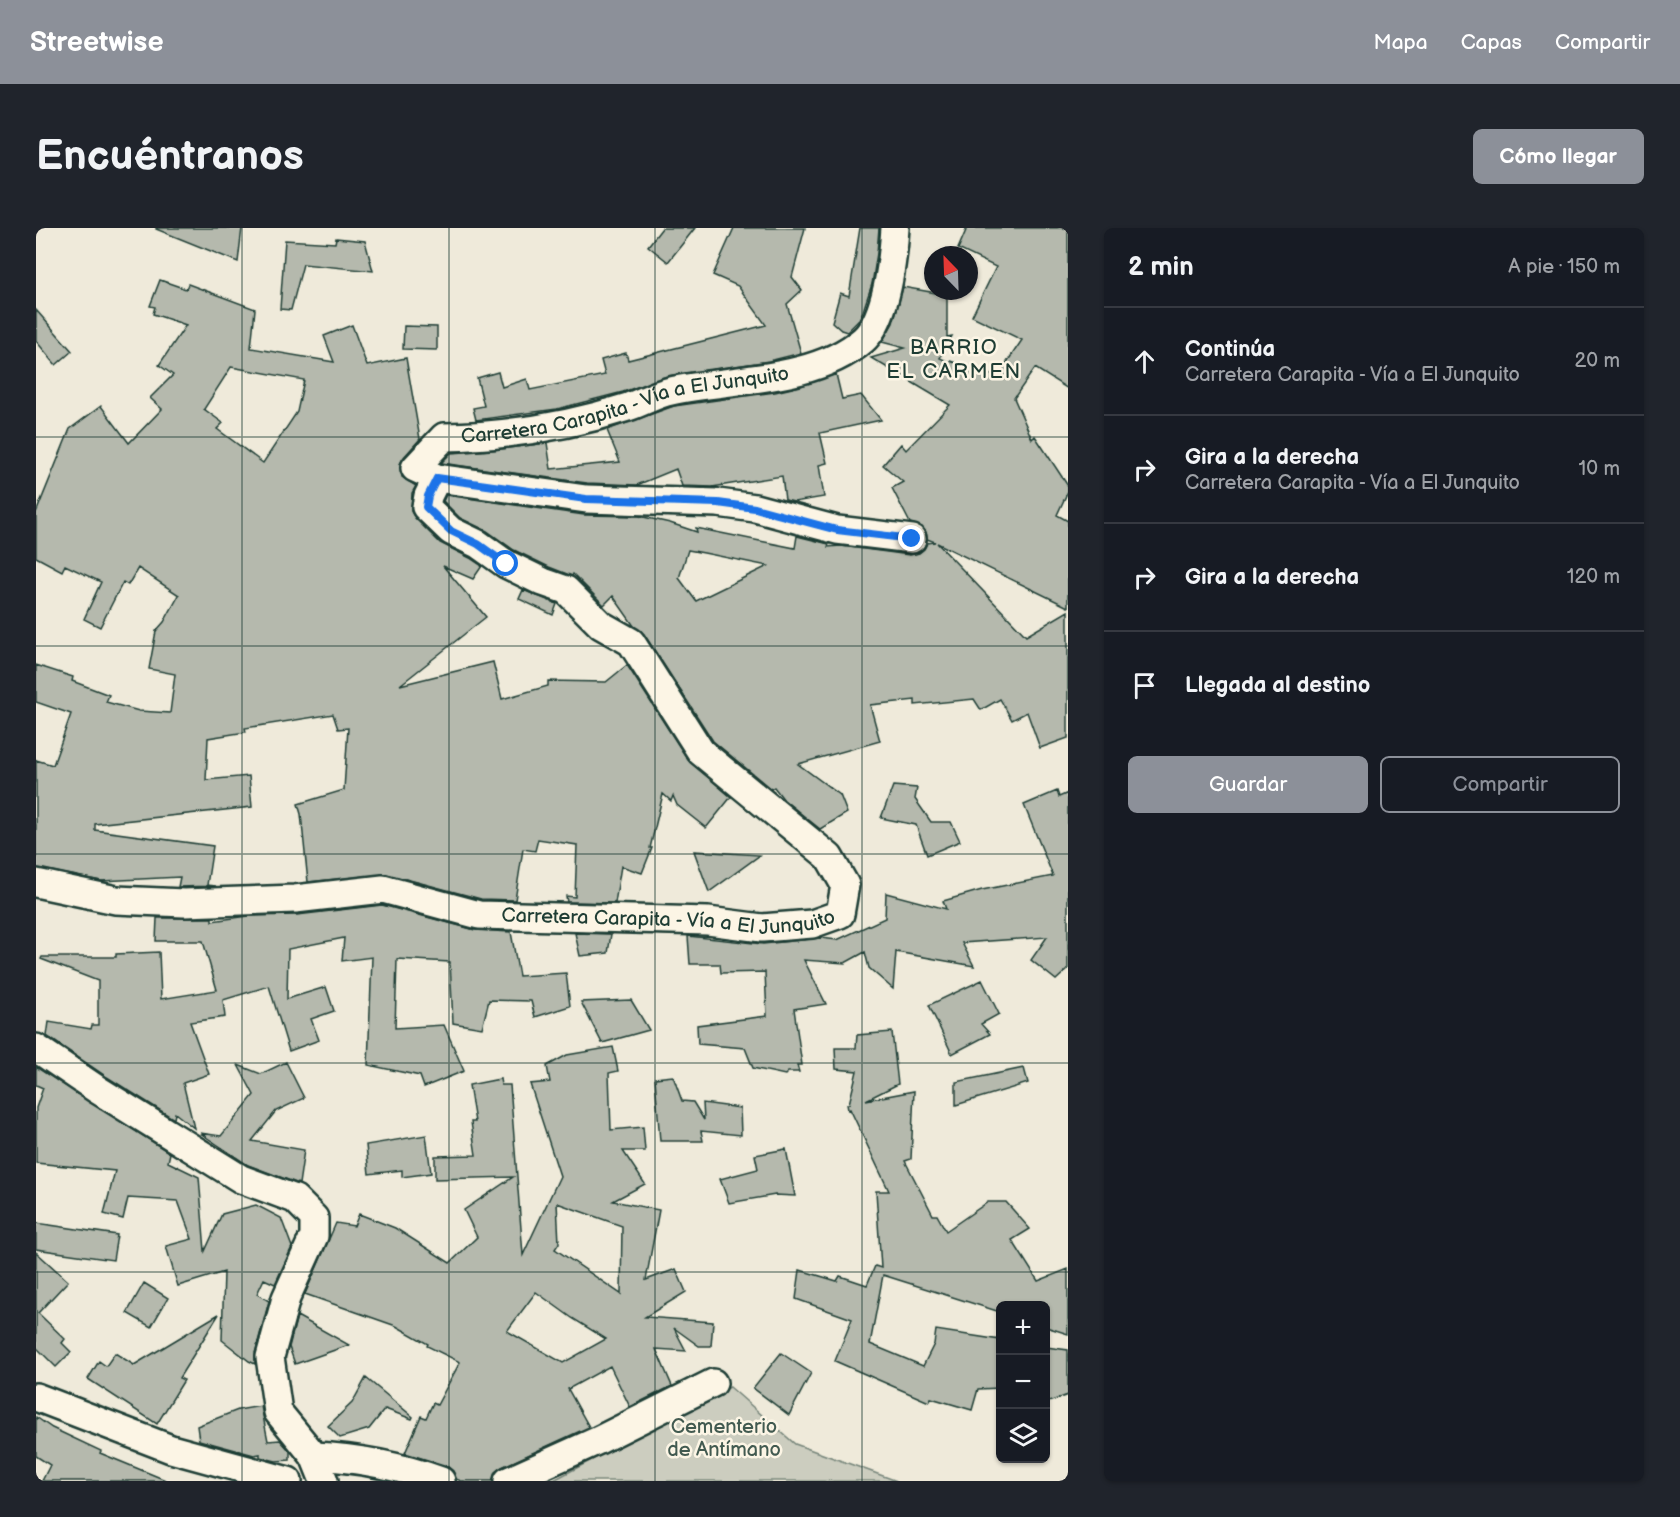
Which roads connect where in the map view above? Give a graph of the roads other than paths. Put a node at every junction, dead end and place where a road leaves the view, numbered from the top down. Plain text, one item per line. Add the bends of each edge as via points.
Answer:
1 (896, 228) edge
2 (437, 478) junction
3 (912, 539) dead end
4 (36, 884) edge
5 (36, 1048) edge
6 (713, 1383) dead end
7 (36, 1397) edge
8 (314, 1456) junction
9 (288, 1481) edge
10 (324, 1481) edge
11 (441, 1481) edge
12 (508, 1481) edge

1 - 2 street, Carretera Carapita - Vía a El Junquito via 887,292 875,323 865,339 834,360 791,372 669,391 628,407 569,422 499,435 444,437 415,468
2 - 3 street via 586,499 718,503 755,508 837,530
2 - 4 street, Carretera Carapita - Vía a El Junquito via 426,507 451,531 506,564 566,591 601,625 631,642 701,752 828,857 845,885 840,914 812,924 762,928 708,921 479,915 383,889 295,899 184,903 116,900
5 - 8 street via 241,1179 295,1198 314,1218 315,1236 285,1298 270,1357 278,1412
6 - 12 street
7 - 9 street via 171,1449
8 - 10 street
8 - 11 street via 345,1457 414,1471

